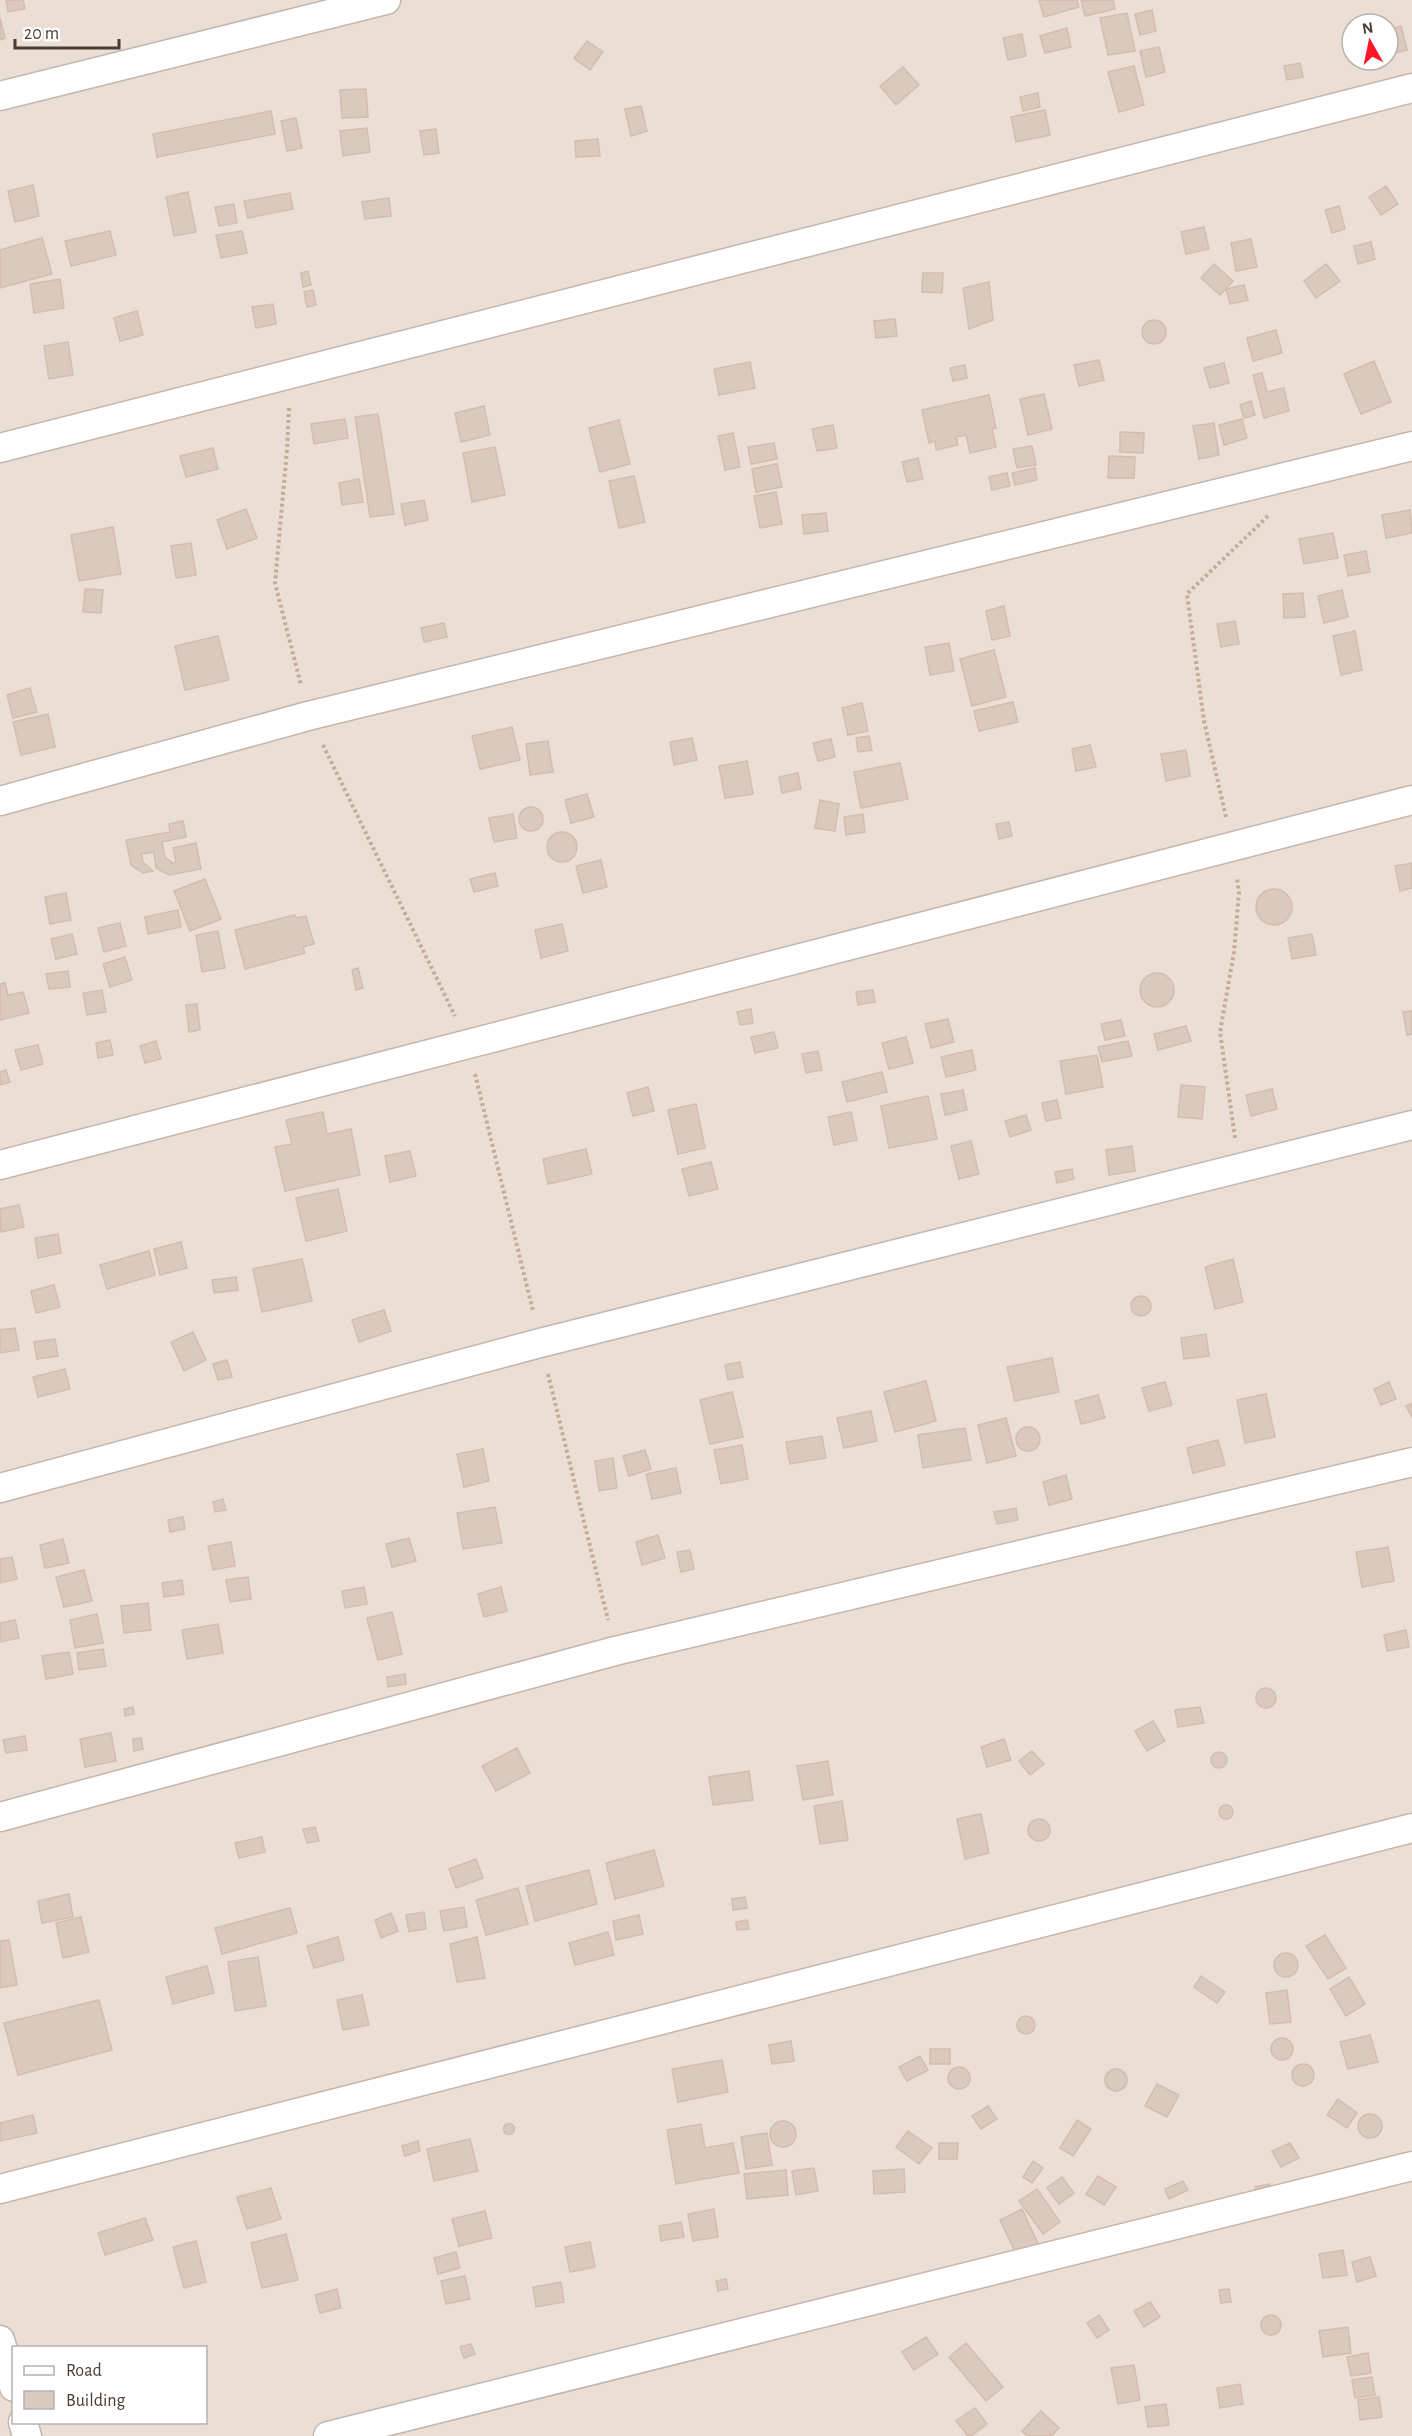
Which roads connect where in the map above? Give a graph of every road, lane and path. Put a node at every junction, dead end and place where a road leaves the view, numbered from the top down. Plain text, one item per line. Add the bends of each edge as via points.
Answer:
1 (386, 0) edge
2 (1412, 88) edge
3 (0, 96) edge
4 (290, 374) junction
5 (1412, 446) edge
6 (0, 448) edge
7 (1277, 508) dead end
8 (308, 716) junction
9 (1412, 800) edge
10 (0, 801) edge
11 (1232, 847) junction
12 (468, 1044) junction
13 (1412, 1125) edge
14 (0, 1165) edge
15 (1240, 1168) junction
16 (540, 1343) junction
17 (1412, 1462) edge
18 (0, 1488) edge
19 (615, 1651) junction
20 (0, 1817) edge
21 (1412, 1828) edge
22 (1412, 2166) edge
23 (0, 2189) edge
24 (0, 2340) edge
25 (12, 2380) edge
26 (328, 2436) edge

1 - 3 street
2 - 4 street
4 - 6 street
4 - 8 path via 275,583
5 - 8 street
7 - 11 path via 1187,594 1204,721
8 - 10 street
8 - 12 path
9 - 11 street
11 - 12 street
11 - 15 path via 1239,893 1234,952 1220,1032
12 - 14 street
12 - 16 path
13 - 15 street
15 - 16 street
16 - 18 street
16 - 19 path
17 - 19 street
19 - 20 street
21 - 23 street
22 - 26 street
24 - 25 street

